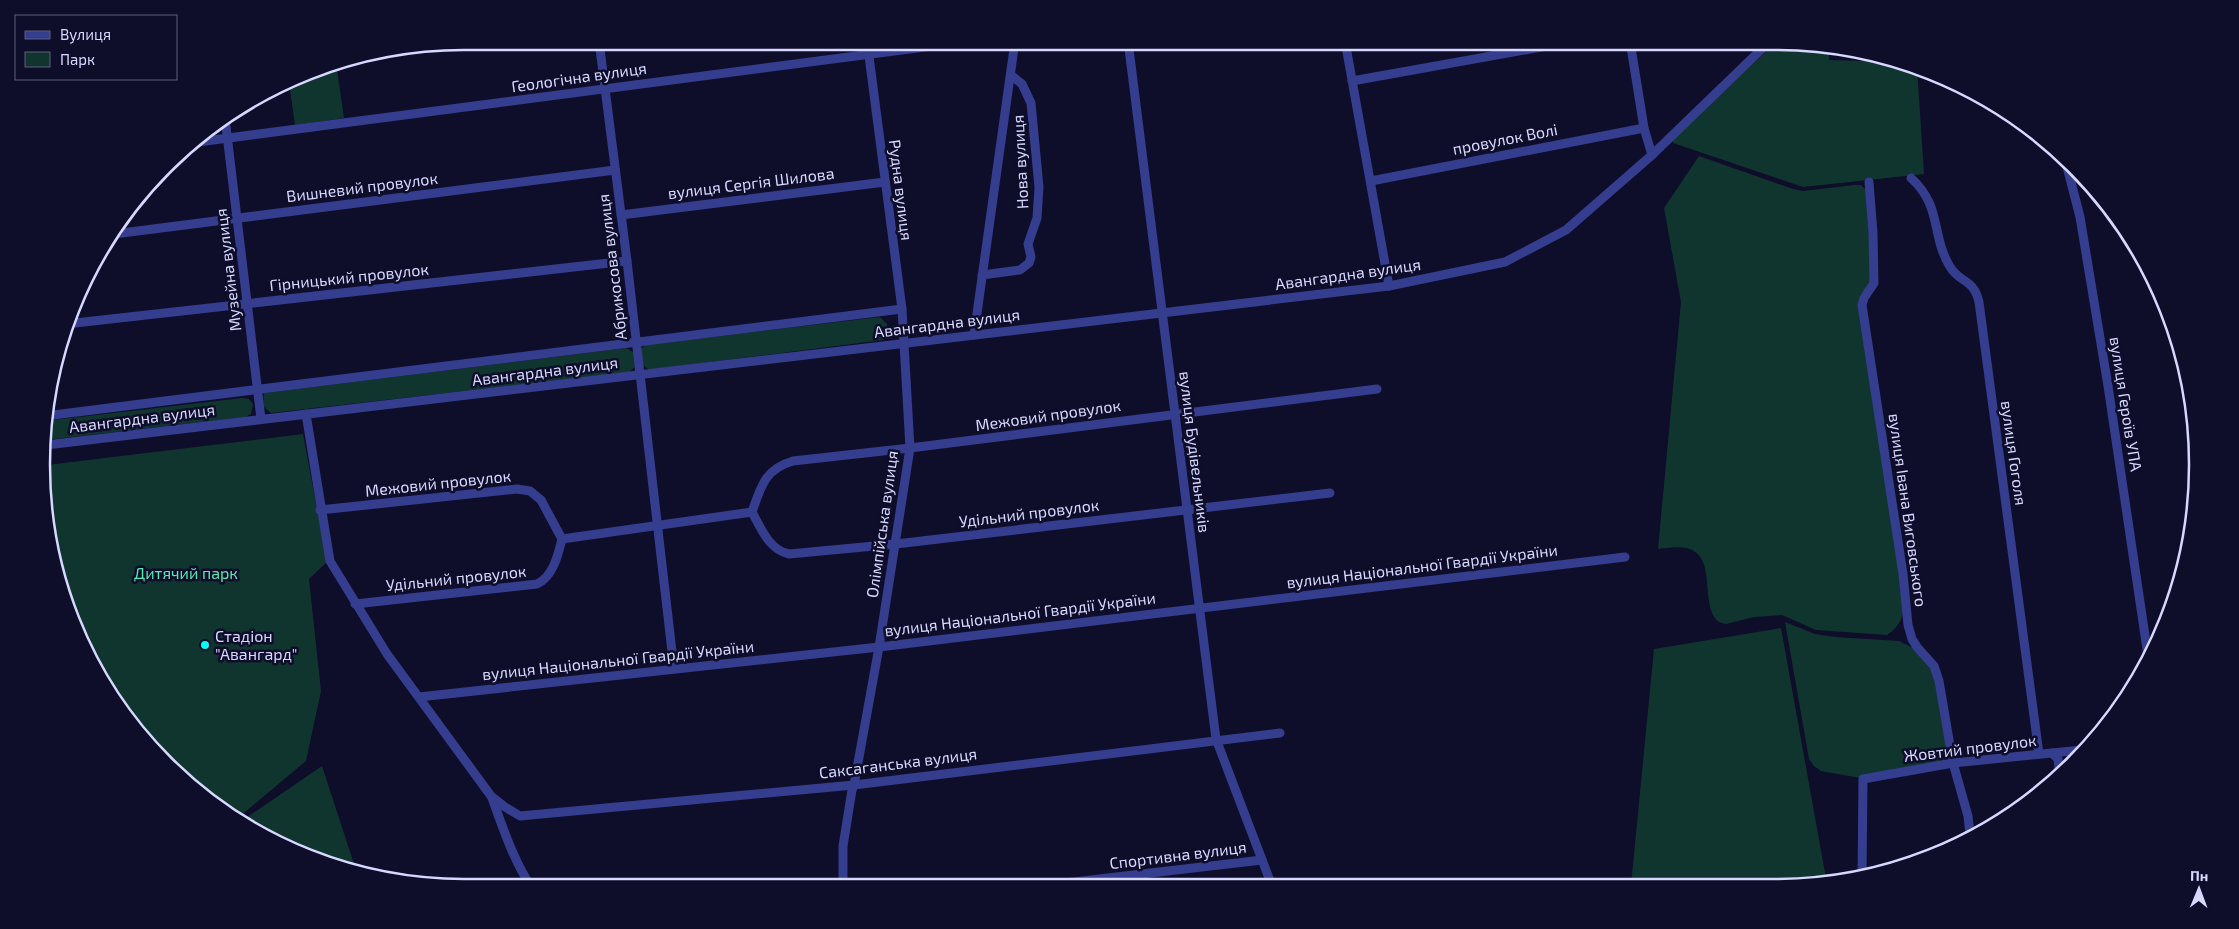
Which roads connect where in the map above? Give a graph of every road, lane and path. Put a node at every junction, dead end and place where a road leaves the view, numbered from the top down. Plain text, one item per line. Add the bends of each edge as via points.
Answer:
1 (600, 50) edge
2 (868, 50) edge
3 (894, 50) edge
4 (1015, 50) edge
5 (1129, 50) edge
6 (1347, 50) edge
7 (1525, 50) edge
8 (1631, 50) edge
9 (1761, 50) edge
10 (869, 53) junction
11 (1012, 75) junction
12 (1352, 81) junction
13 (605, 88) junction
14 (226, 126) edge
15 (1644, 128) junction
16 (228, 138) junction
17 (206, 141) edge
18 (1652, 155) junction
19 (615, 170) junction
20 (2068, 171) edge
21 (1911, 178) dead end
22 (1371, 181) junction
23 (885, 182) junction
24 (1869, 182) dead end
25 (621, 215) junction
26 (237, 218) junction
27 (121, 233) edge
28 (627, 261) junction
29 (982, 275) junction
30 (1389, 286) junction
31 (247, 304) junction
32 (902, 309) junction
33 (1162, 313) junction
34 (75, 323) dead end
35 (974, 335) junction
36 (636, 342) junction
37 (905, 342) junction
38 (639, 375) junction
39 (1376, 389) dead end
40 (257, 391) junction
41 (1175, 413) junction
42 (306, 414) junction
43 (53, 415) edge
44 (261, 419) junction
45 (51, 444) edge
46 (910, 448) junction
47 (1330, 492) dead end
48 (1188, 509) junction
49 (320, 510) junction
50 (752, 512) junction
51 (656, 525) junction
52 (562, 539) junction
53 (896, 544) junction
54 (1624, 557) dead end
55 (355, 604) junction
56 (1199, 608) junction
57 (879, 647) junction
58 (2147, 647) edge
59 (674, 669) junction
60 (419, 697) junction
61 (1280, 733) dead end
62 (1216, 739) junction
63 (2075, 751) edge
64 (2052, 753) junction
65 (2039, 754) junction
66 (1953, 763) junction
67 (2059, 766) edge
68 (854, 785) junction
69 (492, 796) junction
70 (1970, 830) edge
71 (1262, 860) junction
72 (1862, 869) edge
73 (526, 879) edge
74 (843, 879) edge
75 (1098, 879) edge
76 (1269, 879) edge

1 - 13 street, Абрикосова вулиця
2 - 10 street, Рудна вулиця
3 - 10 street, Геологічна вулиця
4 - 11 street, Нова вулиця
5 - 33 street, вулиця Будівельників
6 - 12 street
7 - 12 street
8 - 15 street
9 - 18 street, Авангардна вулиця
10 - 13 street, Геологічна вулиця
10 - 23 street, Рудна вулиця
11 - 29 street, Нова вулиця
11 - 29 street, Нова вулиця via 1022,84 1031,103 1040,187 1037,218 1028,244 1029,263 1020,270
12 - 22 street
13 - 16 street, Геологічна вулиця
13 - 19 street, Абрикосова вулиця
14 - 16 street, Музейна вулиця
15 - 18 street
15 - 22 street, провулок Волі
16 - 17 street, Геологічна вулиця
16 - 26 street, Музейна вулиця
18 - 30 street, Авангардна вулиця via 1566,230 1505,262
19 - 25 street, Абрикосова вулиця
19 - 26 street, Вишневий провулок
20 - 58 street, вулиця Героїв УПА via 2080,216
21 - 65 street, вулиця Гоголя via 1921,187 1930,204 1945,258 1956,277 1971,284 1979,302
22 - 30 street
23 - 25 street, вулиця Сергія Шилова
23 - 32 street, Рудна вулиця
24 - 66 street, вулиця Івана Виговського via 1874,283 1862,305 1902,564 1908,625 1916,647 1936,672
25 - 28 street, Абрикосова вулиця
26 - 27 street, Вишневий провулок
26 - 31 street, Музейна вулиця
28 - 31 street, Гірницький провулок
28 - 36 street, Абрикосова вулиця
29 - 35 street, Нова вулиця
30 - 33 street, Авангардна вулиця
31 - 34 street, Гірницький провулок
31 - 40 street, Музейна вулиця
32 - 36 street, Авангардна вулиця
32 - 37 street, Рудна вулиця
33 - 35 street, Авангардна вулиця
33 - 41 street, вулиця Будівельників
35 - 37 street, Авангардна вулиця
36 - 38 street, Абрикосова вулиця
36 - 40 street, Авангардна вулиця
37 - 38 street, Авангардна вулиця
37 - 46 street, Олімпійська вулиця
38 - 42 street, Авангардна вулиця
38 - 51 street, Абрикосова вулиця
39 - 41 street, Межовий провулок
40 - 43 street, Авангардна вулиця
40 - 44 street, Музейна вулиця
41 - 46 street, Межовий провулок
41 - 48 street, вулиця Будівельників
42 - 44 street, Авангардна вулиця
42 - 49 street
44 - 45 street, Авангардна вулиця
46 - 50 street, Межовий провулок via 779,465 766,478
46 - 53 street, Олімпійська вулиця
47 - 48 street, Удільний провулок
48 - 53 street, Удільний провулок
48 - 56 street, вулиця Будівельників
49 - 52 street, Межовий провулок via 518,489 541,500
49 - 55 street via 330,561
50 - 51 street
50 - 53 street, Удільний провулок via 773,545 782,553
51 - 52 street
51 - 59 street, Абрикосова вулиця
52 - 55 street, Удільний провулок via 550,572 543,582 537,584
53 - 57 street, Олімпійська вулиця
54 - 56 street, вулиця Національної Гвардії України
55 - 60 street
56 - 57 street, вулиця Національної Гвардії України
56 - 62 street, вулиця Будівельників
57 - 59 street, вулиця Національної Гвардії України
57 - 68 street, Олімпійська вулиця
59 - 60 street, вулиця Національної Гвардії України
60 - 69 street
61 - 62 street, Саксаганська вулиця
62 - 68 street, Саксаганська вулиця
62 - 71 street, вулиця Будівельників
63 - 64 street, Жовтий провулок
64 - 65 street, Жовтий провулок
64 - 67 street via 2058,759
65 - 66 street, Жовтий провулок
66 - 70 street, вулиця Івана Виговського
66 - 72 street, Жовтий провулок via 1863,779
68 - 69 street, Саксаганська вулиця via 520,816 504,808
68 - 74 street, Олімпійська вулиця via 843,846
69 - 73 street via 502,828
71 - 75 street, Спортивна вулиця
71 - 76 street, вулиця Будівельників

